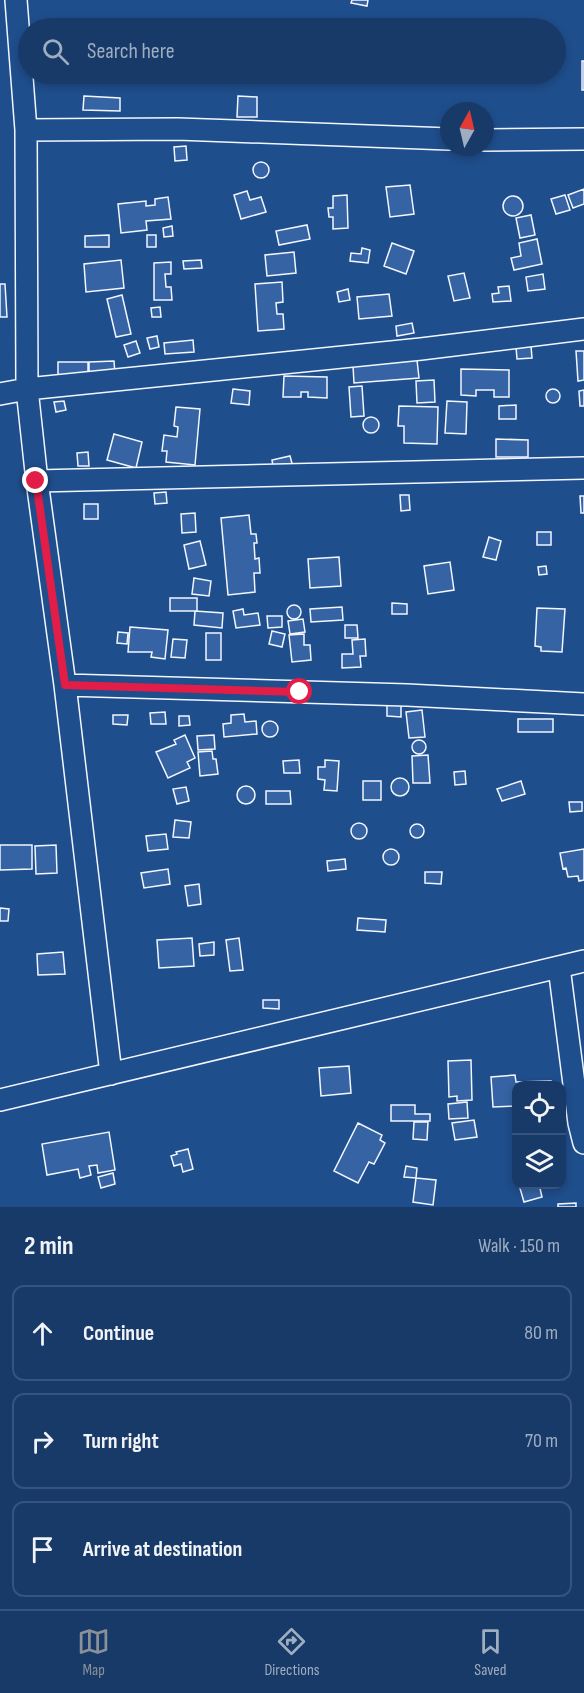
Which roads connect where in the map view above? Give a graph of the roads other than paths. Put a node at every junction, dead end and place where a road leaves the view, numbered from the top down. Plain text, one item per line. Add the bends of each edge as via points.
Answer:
1 (16, 0) edge
2 (18, 26) edge
3 (22, 84) edge
4 (26, 130) junction
5 (440, 139) edge
6 (584, 139) edge
7 (494, 140) edge
8 (584, 329) edge
9 (27, 389) junction
10 (0, 394) edge
11 (584, 468) edge
12 (36, 481) junction
13 (65, 685) junction
14 (584, 704) edge
15 (584, 962) edge
16 (558, 968) junction
17 (111, 1074) junction
18 (0, 1100) edge
19 (584, 1143) edge

1 - 2 street
3 - 4 street
4 - 5 street via 178,129
4 - 9 street
6 - 7 street
8 - 9 street
9 - 10 street
9 - 12 street
11 - 12 street
12 - 13 street
13 - 14 street
13 - 17 street
15 - 16 street
16 - 17 street
16 - 19 street
17 - 18 street

